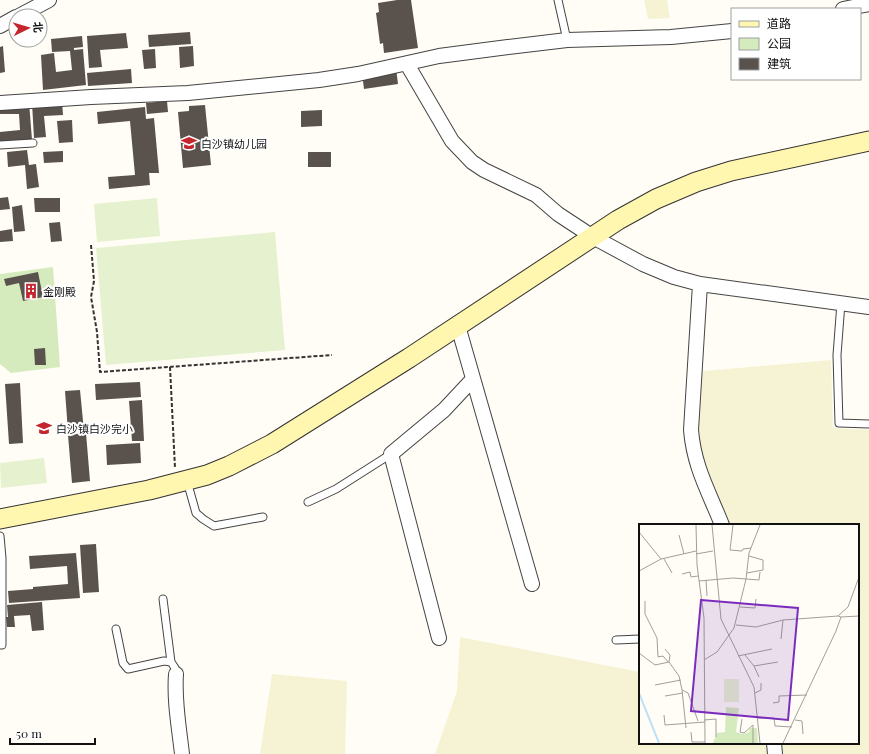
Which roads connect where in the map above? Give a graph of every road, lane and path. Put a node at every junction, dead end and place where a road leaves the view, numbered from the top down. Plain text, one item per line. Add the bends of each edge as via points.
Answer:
1 (49, 0) edge
2 (558, 0) edge
3 (869, 4) edge
4 (34, 8) edge
5 (848, 8) edge
6 (731, 31) edge
7 (567, 40) junction
8 (407, 64) junction
9 (0, 103) edge
10 (869, 141) edge
11 (34, 143) dead end
12 (0, 145) edge
13 (593, 236) junction
14 (91, 245) dead end
15 (700, 284) junction
16 (841, 303) junction
17 (869, 307) edge
18 (458, 326) junction
19 (332, 355) dead end
20 (170, 367) junction
21 (472, 379) junction
22 (869, 424) edge
23 (391, 454) junction
24 (181, 483) junction
25 (308, 502) dead end
26 (263, 517) dead end
27 (0, 519) edge
28 (722, 524) edge
29 (0, 536) edge
30 (532, 584) dead end
31 (163, 599) dead end
32 (116, 629) dead end
33 (439, 638) dead end
34 (639, 639) edge
35 (616, 640) dead end
36 (0, 645) edge
37 (173, 668) junction
38 (774, 744) edge
39 (182, 754) edge
40 (775, 754) edge

1 - 4 street
2 - 7 lane
3 - 5 street
6 - 7 street via 671,37
7 - 8 street via 439,56
8 - 9 street via 319,80 188,93
8 - 13 street via 452,141 472,162 495,177 536,195 558,214
10 - 13 main road via 731,171 696,182 656,199
11 - 12 lane
13 - 15 street via 653,269
13 - 18 main road
14 - 20 path via 94,281 90,297 97,332 100,372
15 - 16 street
15 - 28 street via 692,443 701,477
16 - 17 street
16 - 22 lane via 837,355 839,423
18 - 21 street
18 - 24 main road via 272,444 229,466
19 - 20 path
20 - 24 path
21 - 23 street via 444,410
21 - 30 street
23 - 25 lane via 336,490
23 - 33 street
24 - 26 lane via 196,513 214,526
24 - 27 main road
29 - 36 lane
31 - 37 lane
32 - 37 lane via 123,663 128,669 164,661
34 - 35 lane
37 - 39 street
38 - 40 street

